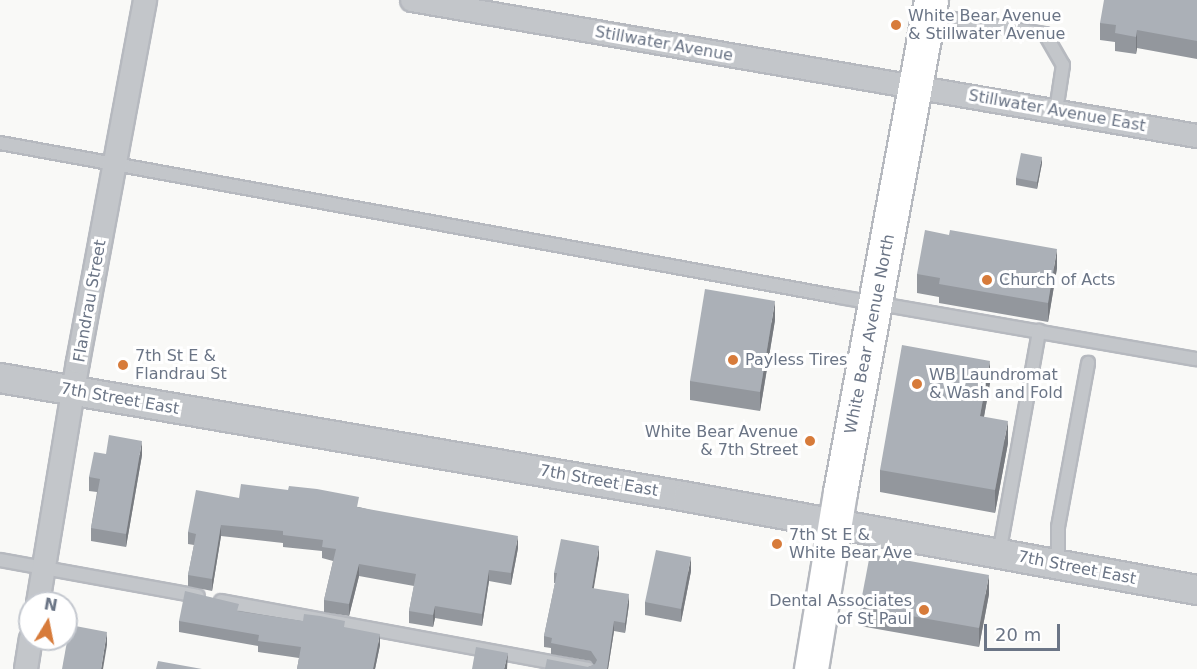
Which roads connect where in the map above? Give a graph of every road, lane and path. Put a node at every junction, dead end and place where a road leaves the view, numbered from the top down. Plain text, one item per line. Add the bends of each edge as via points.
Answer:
1 (145, 0) edge
2 (412, 0) edge
3 (929, 7) edge
4 (916, 87) junction
5 (1056, 111) junction
6 (1197, 136) edge
7 (0, 143) edge
8 (116, 162) junction
9 (875, 303) junction
10 (1039, 331) junction
11 (1197, 359) edge
12 (1088, 363) dead end
13 (0, 378) edge
14 (75, 391) junction
15 (835, 524) junction
16 (999, 554) junction
17 (0, 560) edge
18 (1058, 565) junction
19 (44, 568) junction
20 (1197, 590) edge
21 (40, 591) edge
22 (30, 651) edge
23 (26, 669) edge
24 (588, 669) edge
25 (811, 669) edge

1 - 8 street, Flandrau Street
2 - 4 street, Stillwater Avenue
3 - 4 main road, White Bear Avenue North
3 - 5 lane via 1045,34 1064,65
4 - 5 street, Stillwater Avenue East
4 - 9 main road, White Bear Avenue North
5 - 6 street, Stillwater Avenue East
7 - 8 lane
8 - 9 lane
8 - 14 street, Flandrau Street
9 - 10 lane
9 - 15 main road, White Bear Avenue North
10 - 11 lane
10 - 16 lane
12 - 18 lane via 1058,527
13 - 14 street, 7th Street East
14 - 15 street, 7th Street East
14 - 19 street, Flandrau Street
15 - 16 street, 7th Street East
15 - 25 main road, White Bear Avenue North
16 - 18 street, 7th Street East
17 - 19 lane
18 - 20 street, 7th Street East
19 - 21 street, Flandrau Street
19 - 24 lane
22 - 23 street

